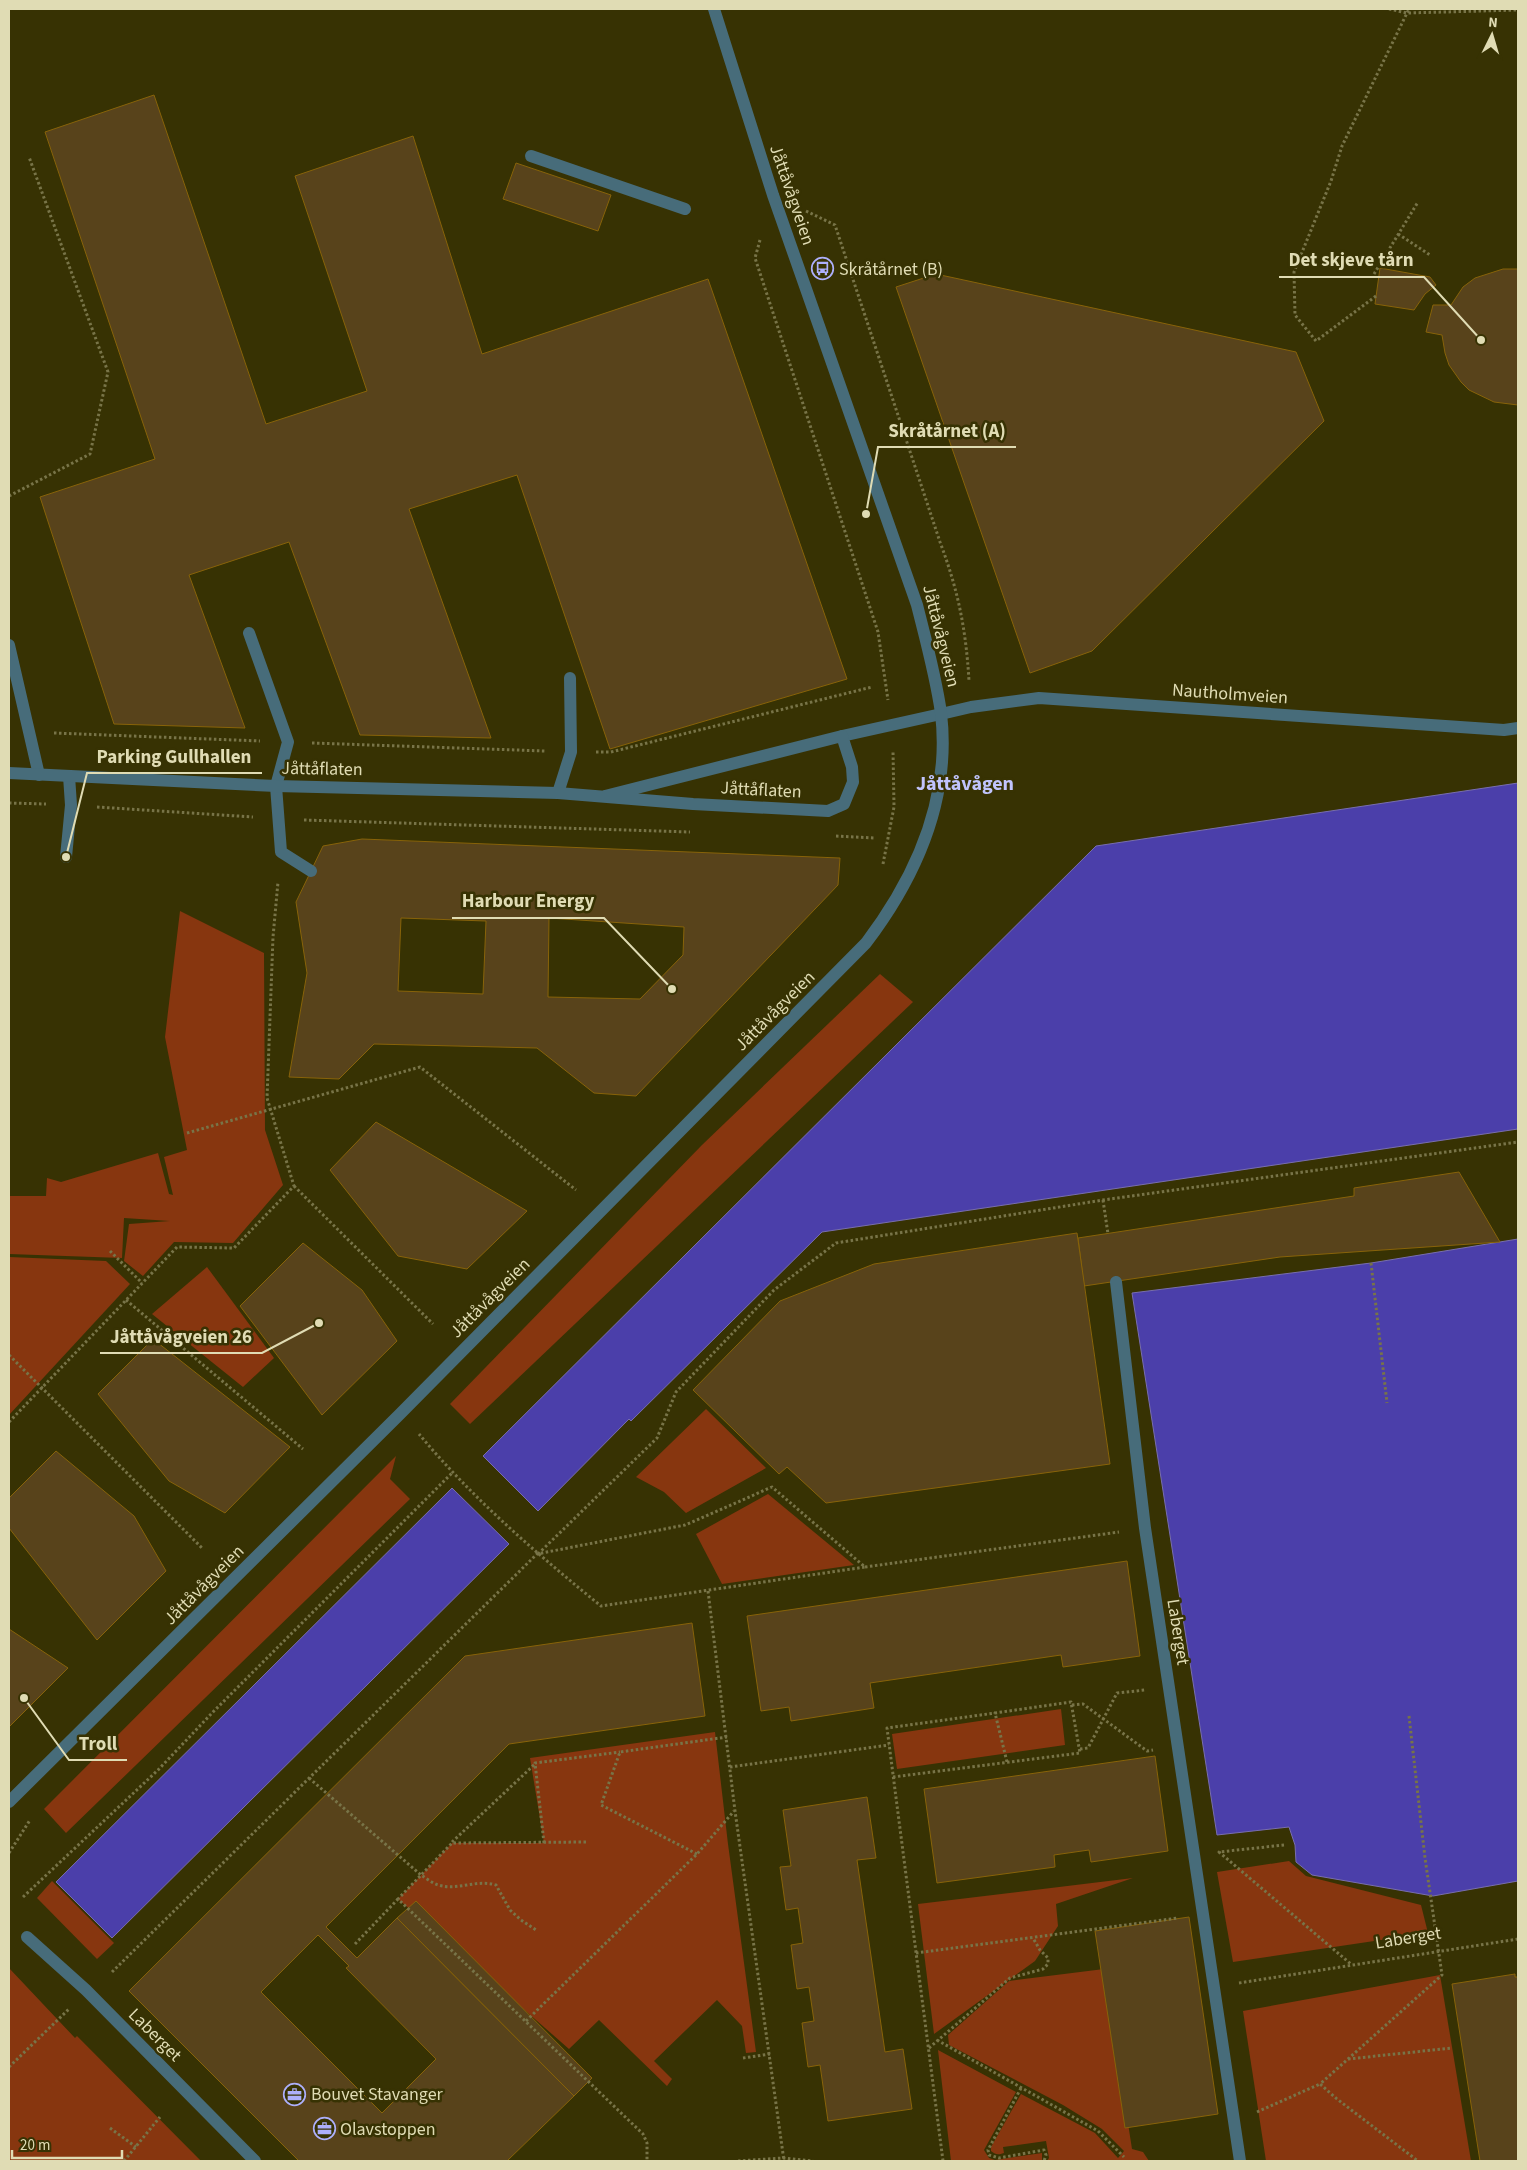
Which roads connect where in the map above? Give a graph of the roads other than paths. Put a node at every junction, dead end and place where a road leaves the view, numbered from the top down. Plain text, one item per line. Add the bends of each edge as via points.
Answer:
1 (714, 9) edge
2 (531, 156) dead end
3 (685, 209) dead end
4 (250, 633) dead end
5 (9, 645) edge
6 (570, 678) dead end
7 (941, 714) junction
8 (1518, 728) edge
9 (842, 736) junction
10 (9, 773) edge
11 (39, 775) junction
12 (69, 776) junction
13 (276, 786) junction
14 (558, 793) junction
15 (605, 796) junction
16 (66, 857) dead end
17 (311, 871) dead end
18 (1116, 1282) dead end
19 (9, 1802) edge
20 (27, 1938) dead end
21 (255, 2161) edge
22 (1240, 2161) edge

1 - 7 street, Jåttåvågveien via 773,195 917,605
2 - 3 street
4 - 13 street via 288,742
5 - 11 street
6 - 14 street via 571,752
7 - 8 street, Nautholmveien via 971,706 1039,698 1504,730
7 - 9 street, Jåttåflaten
7 - 19 street, Jåttåvågveien via 941,776 923,846 903,889 866,943 400,1414
9 - 15 street, Jåttåflaten
9 - 15 street, Jåttåflaten via 852,767 853,782 844,804 828,811
10 - 11 street, Jåttåflaten
11 - 12 street, Jåttåflaten
12 - 13 street, Jåttåflaten
12 - 16 street
13 - 14 street, Jåttåflaten
13 - 17 street via 281,852
14 - 15 street, Jåttåflaten
18 - 22 street, Laberget via 1145,1528
20 - 21 street, Laberget via 86,1990

